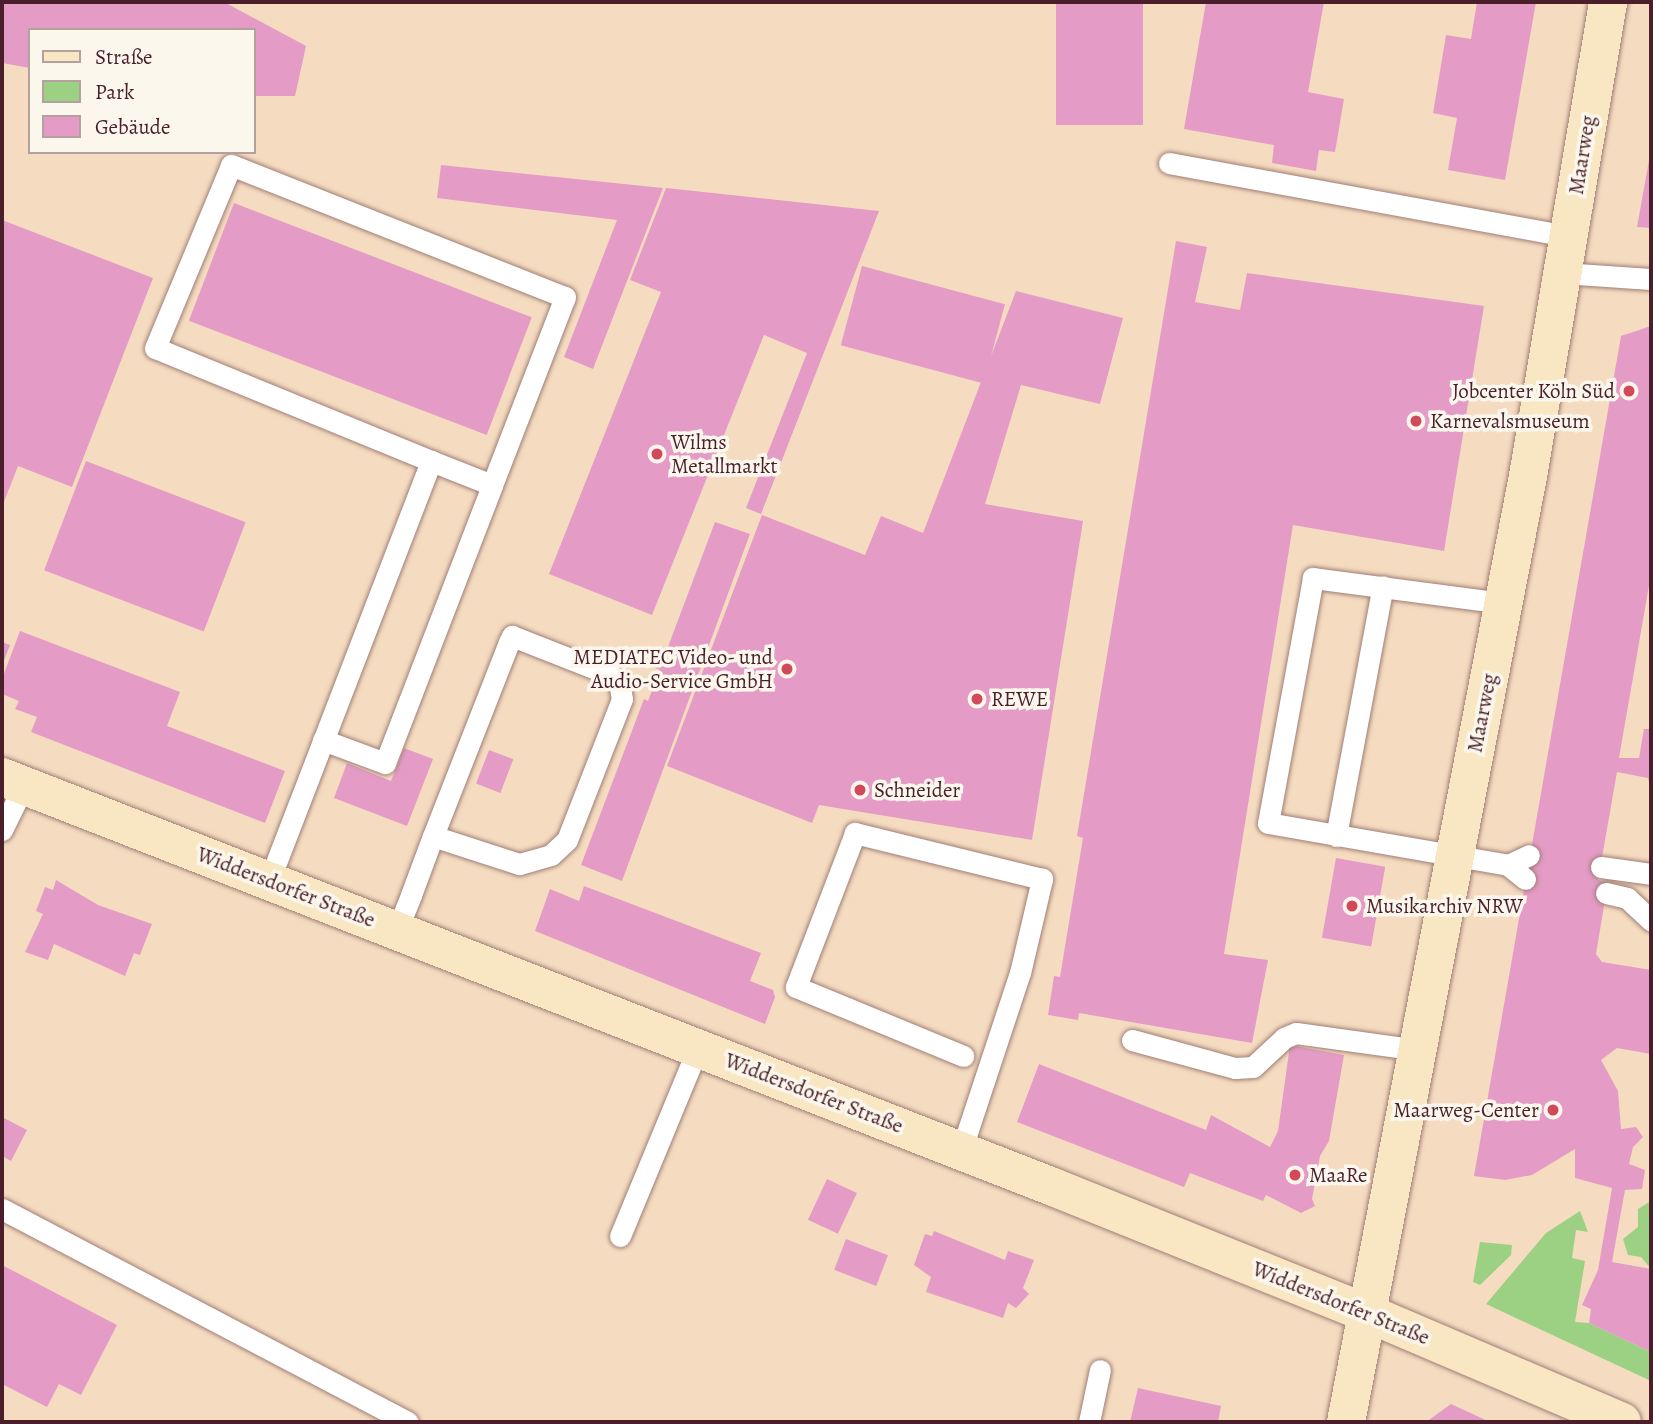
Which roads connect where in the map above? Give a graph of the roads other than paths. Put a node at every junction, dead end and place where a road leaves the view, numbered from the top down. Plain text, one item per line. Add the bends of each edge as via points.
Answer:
1 (1608, 2) edge
2 (1169, 163) dead end
3 (1569, 236) junction
4 (1562, 273) junction
5 (1651, 279) edge
6 (431, 461) junction
7 (492, 485) junction
8 (1383, 586) junction
9 (1503, 603) junction
10 (323, 740) junction
11 (13, 781) edge
12 (2, 830) edge
13 (433, 836) junction
14 (1336, 836) junction
15 (1529, 855) dead end
16 (1454, 858) junction
17 (1601, 867) dead end
18 (1651, 874) edge
19 (269, 881) junction
20 (1606, 893) dead end
21 (1651, 920) edge
22 (397, 930) junction
23 (1132, 1040) dead end
24 (698, 1048) junction
25 (1418, 1050) junction
26 (963, 1056) dead end
27 (961, 1151) junction
28 (2, 1209) edge
29 (620, 1236) dead end
30 (1367, 1313) junction
31 (1100, 1370) dead end
32 (408, 1422) edge
33 (1088, 1422) edge
34 (1346, 1422) edge
35 (1622, 1422) edge

1 - 3 main road, Maarweg
2 - 3 lane
3 - 4 main road, Maarweg
4 - 5 lane
4 - 9 main road, Maarweg
6 - 7 lane
6 - 7 lane via 155,348 230,165 565,297
6 - 10 lane
7 - 10 lane via 385,763
8 - 9 lane
8 - 14 lane
8 - 14 lane via 1313,578 1268,823
9 - 16 main road, Maarweg
10 - 19 lane
11 - 12 lane
11 - 19 main road, Widdersdorfer Straße
13 - 13 lane via 512,636 611,675 622,698 567,840 551,855 519,863
13 - 22 lane
14 - 16 lane
15 - 16 lane via 1516,872
16 - 25 main road, Maarweg
17 - 18 lane
19 - 22 main road, Widdersdorfer Straße
20 - 21 lane via 1627,898
22 - 24 main road, Widdersdorfer Straße
23 - 25 lane via 1235,1068 1253,1067 1284,1038 1296,1033
24 - 27 main road, Widdersdorfer Straße
24 - 29 lane
25 - 30 main road, Maarweg
26 - 27 lane via 796,986 855,833 1042,879 1020,973
27 - 30 main road, Widdersdorfer Straße
28 - 32 lane
30 - 34 main road, Maarweg
30 - 35 main road, Widdersdorfer Straße
31 - 33 lane

